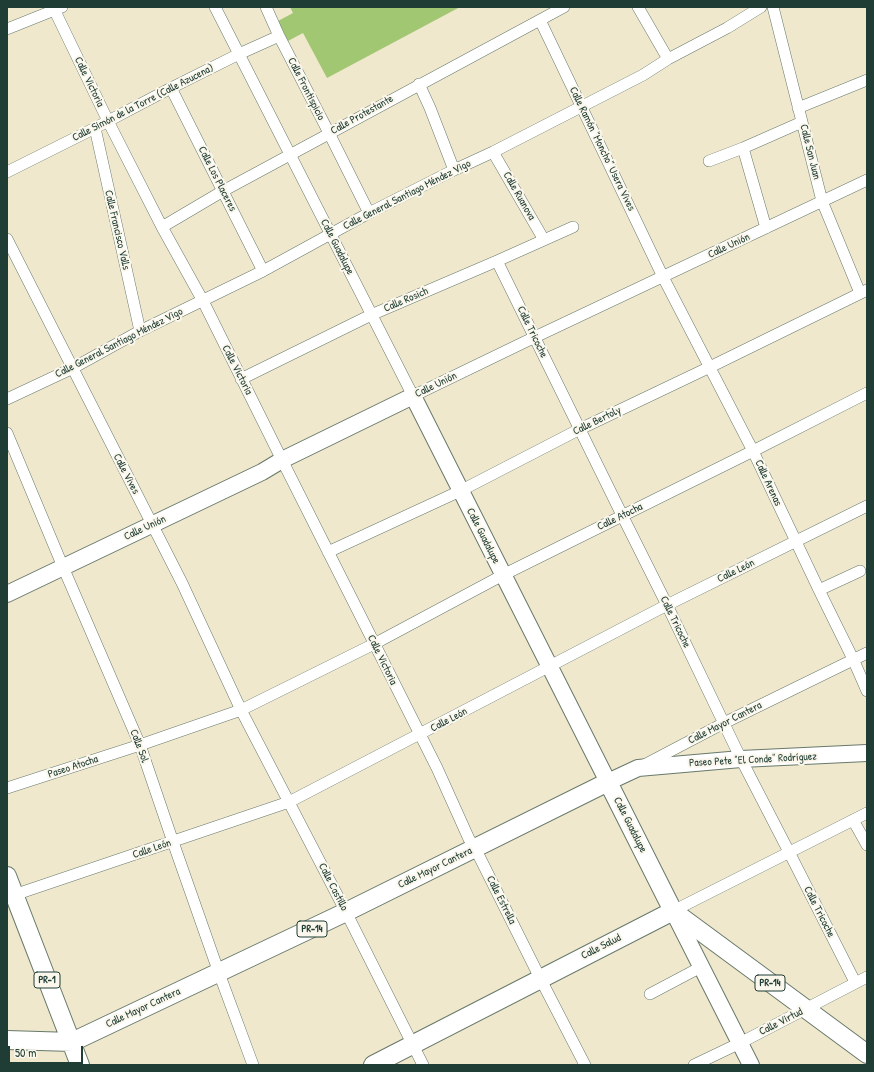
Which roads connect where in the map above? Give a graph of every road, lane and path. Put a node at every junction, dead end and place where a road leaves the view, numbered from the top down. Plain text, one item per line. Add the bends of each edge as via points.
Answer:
1 (215, 7) edge
2 (266, 7) edge
3 (564, 7) edge
4 (638, 7) edge
5 (761, 7) edge
6 (773, 7) edge
7 (56, 8) edge
8 (540, 20) junction
9 (7, 29) edge
10 (279, 36) junction
11 (239, 54) junction
12 (668, 59) junction
13 (867, 80) edge
14 (420, 84) junction
15 (171, 88) junction
16 (582, 107) junction
17 (798, 108) junction
18 (108, 121) junction
19 (802, 122) junction
20 (95, 128) junction
21 (330, 133) junction
22 (743, 148) junction
23 (493, 152) junction
24 (290, 154) junction
25 (708, 161) dead end
26 (454, 170) junction
27 (7, 172) edge
28 (867, 180) edge
29 (222, 191) junction
30 (822, 201) junction
31 (369, 213) junction
32 (162, 227) junction
33 (573, 227) dead end
34 (766, 228) junction
35 (330, 234) junction
36 (7, 240) edge
37 (544, 240) junction
38 (498, 261) junction
39 (263, 271) junction
40 (664, 277) junction
41 (863, 292) edge
42 (203, 301) junction
43 (371, 315) junction
44 (140, 331) junction
45 (535, 337) junction
46 (710, 367) junction
47 (73, 368) junction
48 (241, 380) junction
49 (867, 393) edge
50 (412, 396) junction
51 (7, 399) edge
52 (580, 429) junction
53 (7, 434) edge
54 (753, 451) junction
55 (282, 460) junction
56 (460, 491) junction
57 (867, 506) edge
58 (622, 515) junction
59 (153, 525) junction
60 (796, 541) junction
61 (328, 552) junction
62 (63, 567) junction
63 (860, 571) dead end
64 (503, 574) junction
65 (819, 590) junction
66 (7, 594) edge
67 (668, 605) junction
68 (374, 644) junction
69 (867, 653) edge
70 (853, 659) junction
71 (550, 667) junction
72 (867, 691) edge
73 (241, 710) junction
74 (724, 723) junction
75 (419, 735) junction
76 (140, 745) junction
77 (867, 754) edge
78 (741, 759) junction
79 (638, 768) junction
80 (608, 782) junction
81 (7, 788) edge
82 (289, 802) junction
83 (867, 813) edge
84 (852, 820) junction
85 (173, 842) junction
86 (867, 844) edge
87 (475, 848) junction
88 (789, 852) junction
89 (7, 876) edge
90 (14, 895) junction
91 (673, 911) junction
92 (346, 912) junction
93 (701, 967) junction
94 (219, 973) junction
95 (867, 976) edge
96 (540, 978) junction
97 (854, 982) junction
98 (650, 994) dead end
99 (805, 1009) junction
100 (7, 1040) edge
101 (72, 1042) junction
102 (740, 1043) junction
103 (412, 1044) junction
104 (867, 1054) edge
105 (80, 1065) edge
106 (253, 1065) edge
107 (373, 1065) edge
108 (423, 1065) edge
109 (585, 1065) edge
110 (694, 1065) edge
111 (752, 1065) edge

1 - 11 street, Calle Guadalupe
2 - 10 street, Calle Frontispicio
3 - 8 street, Calle Protestante
4 - 12 street
5 - 12 street, Calle General Santiago Méndez Vigo
6 - 17 street, Calle San Juan
7 - 9 street
7 - 18 street, Calle Victoria
8 - 14 street, Calle Protestante
8 - 16 street, Calle Ramón "Moncho" Usera Vives
10 - 11 street, Calle Simón de la Torre (Calle Azucena)
10 - 21 street, Calle Frontispicio
11 - 15 street, Calle Simón de la Torre (Calle Azucena)
11 - 24 street, Calle Guadalupe
12 - 16 street, Calle General Santiago Méndez Vigo
13 - 17 street
14 - 21 street, Calle Protestante
14 - 26 street
15 - 18 street, Calle Simón de la Torre (Calle Azucena)
15 - 29 street, Calle Los Placeres
16 - 23 street, Calle General Santiago Méndez Vigo
16 - 40 street, Calle Ramón "Moncho" Usera Vives
17 - 19 street, Calle San Juan
18 - 20 street, Calle Simón de la Torre (Calle Azucena)
18 - 32 street, Calle Victoria
19 - 22 street
19 - 30 street, Calle San Juan
20 - 27 street, Calle Simón de la Torre (Calle Azucena)
20 - 44 street, Calle Francisco Valls
21 - 24 street, Calle Protestante
21 - 31 street, Calle Frontispicio
22 - 25 street
22 - 34 street
23 - 26 street, Calle General Santiago Méndez Vigo
23 - 37 street, Calle Ruanova
24 - 29 street, Calle Protestante
24 - 35 street, Calle Guadalupe
26 - 31 street, Calle General Santiago Méndez Vigo
28 - 30 street, Calle Unión
29 - 32 street, Calle Protestante
29 - 39 street, Calle Los Placeres
30 - 34 street, Calle Unión
30 - 41 street, Calle San Juan
31 - 35 street, Calle General Santiago Méndez Vigo
32 - 42 street, Calle Victoria
33 - 37 street, Calle Rosich
34 - 40 street, Calle Unión
35 - 39 street, Calle General Santiago Méndez Vigo
35 - 43 street, Calle Guadalupe
36 - 47 street, Calle Vives
37 - 38 street, Calle Rosich
38 - 43 street, Calle Rosich
38 - 45 street, Calle Tricoche
39 - 42 street, Calle General Santiago Méndez Vigo
40 - 45 street, Calle Unión
40 - 46 street, Calle Arenas
41 - 46 street, Calle Bertoly
42 - 44 street, Calle General Santiago Méndez Vigo
42 - 48 street, Calle Victoria
43 - 48 street, Calle Rosich
43 - 50 street, Calle Guadalupe
44 - 47 street, Calle General Santiago Méndez Vigo
45 - 50 street, Calle Unión
45 - 52 street, Calle Tricoche
46 - 52 street, Calle Bertoly
46 - 54 street, Calle Arenas
47 - 51 street, Calle General Santiago Méndez Vigo
47 - 59 street, Calle Vives
48 - 55 street, Calle Victoria
49 - 54 street, Calle Atocha
50 - 55 street, Calle Unión
50 - 56 street, Calle Guadalupe
52 - 56 street, Calle Bertoly
52 - 58 street, Calle Tricoche
53 - 62 street, Calle Sol
54 - 58 street, Calle Atocha
54 - 60 street, Calle Arenas
55 - 59 street, Calle Unión
55 - 61 street, Calle Victoria
56 - 61 street, Calle Bertoly
56 - 64 street, Calle Guadalupe
57 - 60 street, Calle León
58 - 64 street, Calle Atocha
58 - 67 street, Calle Tricoche
59 - 62 street, Calle Unión
59 - 73 street, Calle Vives
60 - 65 street, Calle Arenas
60 - 67 street, Calle León
61 - 68 street, Calle Victoria
62 - 66 street, Calle Unión
62 - 76 street, Calle Sol
63 - 65 street
64 - 68 street, Calle Atocha
64 - 71 street, Calle Guadalupe
65 - 70 street, Calle Arenas
67 - 71 street, Calle León
67 - 74 street, Calle Tricoche
68 - 73 street, Calle Atocha
68 - 75 street, Calle Victoria
69 - 70 street, Calle Mayor Cantera
70 - 72 street, Calle Arenas
70 - 74 street, Calle Mayor Cantera
71 - 75 street, Calle León
71 - 80 street, Calle Guadalupe
73 - 76 street, Paseo Atocha
73 - 82 street, Calle Castillo
74 - 78 street, Calle Tricoche
74 - 79 street, Calle Mayor Cantera
75 - 82 street, Calle León
75 - 87 street, Calle Estrella
76 - 81 street, Paseo Atocha
76 - 85 street, Calle Sol
77 - 78 street, Paseo Pete "El Conde" Rodríguez
78 - 79 street, Paseo Pete "El Conde" Rodríguez
78 - 88 street, Calle Tricoche
79 - 80 street, Calle Mayor Cantera
80 - 87 main road, Calle Mayor Cantera / PR-14
80 - 91 main road, Calle Guadalupe / PR-14
82 - 85 street, Calle León
82 - 92 street, Calle Castillo
83 - 84 street, Calle Salud
84 - 86 street
84 - 88 street, Calle Salud
85 - 90 street, Calle León
85 - 94 street, Calle Sol
87 - 92 main road, Calle Mayor Cantera / PR-14
87 - 96 street, Calle Estrella
88 - 91 street, Calle Salud
88 - 97 street, Calle Tricoche
89 - 90 main road, PR-1
90 - 101 main road, PR-1
91 - 93 street, Calle Guadalupe
91 - 96 main road, Calle Salud
91 - 99 main road, PR-14
92 - 94 main road, Calle Mayor Cantera / PR-14
92 - 103 street, Calle Castillo
93 - 98 street
93 - 102 street, Calle Guadalupe
94 - 101 main road, Calle Mayor Cantera / PR-14
94 - 106 street, Calle Sol
95 - 97 street, Calle Virtud
96 - 103 main road, Calle Salud
96 - 109 street, Calle Estrella
97 - 99 street, Calle Virtud
99 - 102 street, Calle Virtud
99 - 104 main road, PR-14
100 - 101 main road, Calle Mayor Cantera / PR-14
101 - 105 main road, PR-1
102 - 110 street, Calle Virtud
102 - 111 street, Calle Guadalupe
103 - 107 main road, Calle Salud
103 - 108 street, Calle Castillo

